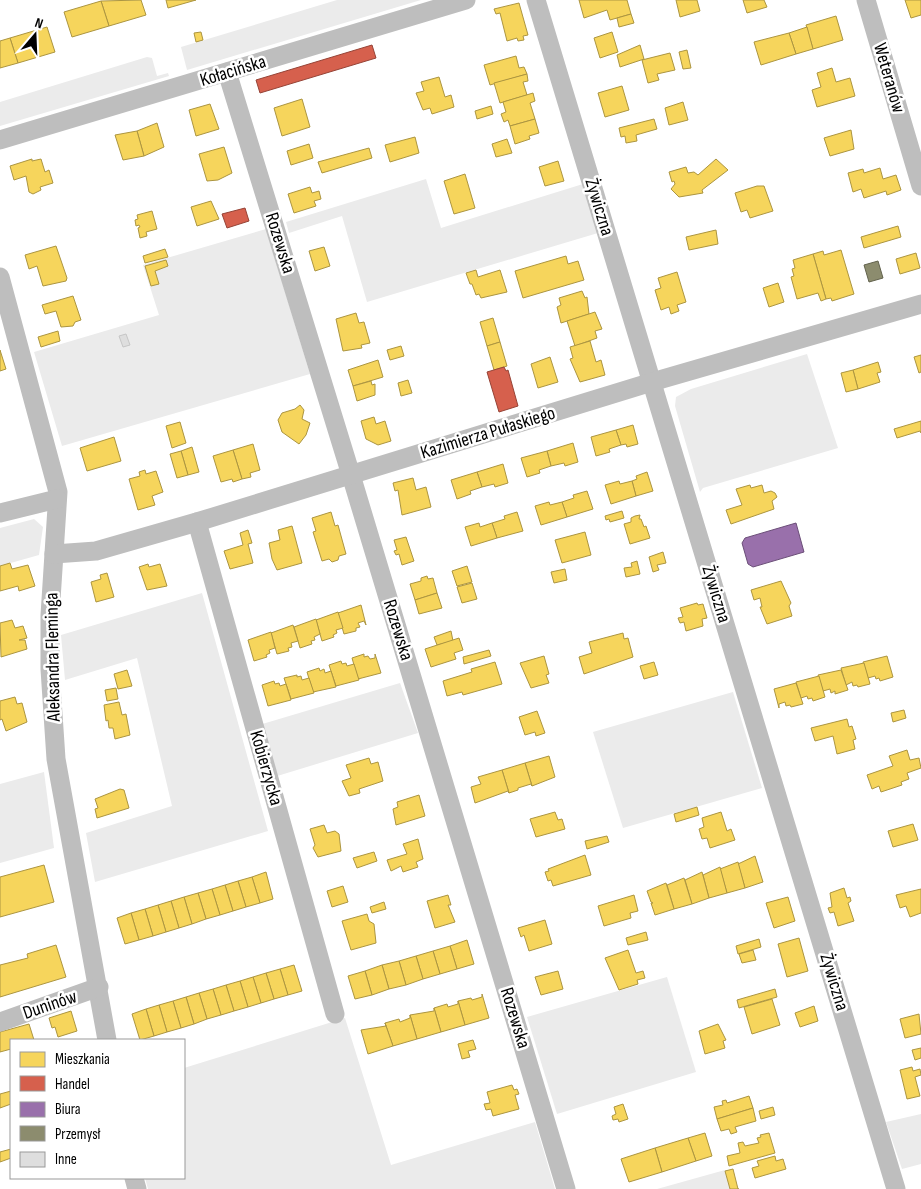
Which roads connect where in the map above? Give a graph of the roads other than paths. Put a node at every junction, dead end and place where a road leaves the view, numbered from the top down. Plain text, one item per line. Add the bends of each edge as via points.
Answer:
1 (466, 0) edge
2 (536, 0) edge
3 (866, 0) edge
4 (227, 72) junction
5 (0, 140) edge
6 (921, 186) edge
7 (0, 277) edge
8 (921, 304) edge
9 (652, 382) junction
10 (352, 475) junction
11 (57, 499) junction
12 (0, 513) edge
13 (197, 522) junction
14 (54, 554) junction
15 (99, 987) junction
16 (335, 1014) dead end
17 (0, 1022) edge
18 (107, 1039) edge
19 (566, 1189) edge
20 (896, 1189) edge

1 - 4 street, Kołacińska
2 - 9 street, Żywiczna
3 - 6 street, Weteranów
4 - 5 street, Kołacińska
4 - 10 street, Rozewska
7 - 11 street, Aleksandra Fleminga via 58,492
8 - 9 street, Kazimierza Pułaskiego
9 - 10 street, Kazimierza Pułaskiego
9 - 20 street, Żywiczna
10 - 13 street, Kazimierza Pułaskiego
10 - 19 street, Rozewska
11 - 12 street
11 - 14 street, Aleksandra Fleminga
13 - 14 street, Kazimierza Pułaskiego via 96,551
13 - 16 street, Kobierzycka
14 - 15 street, Aleksandra Fleminga via 50,669 56,759
15 - 17 street, Duninów
15 - 18 street, Aleksandra Fleminga

